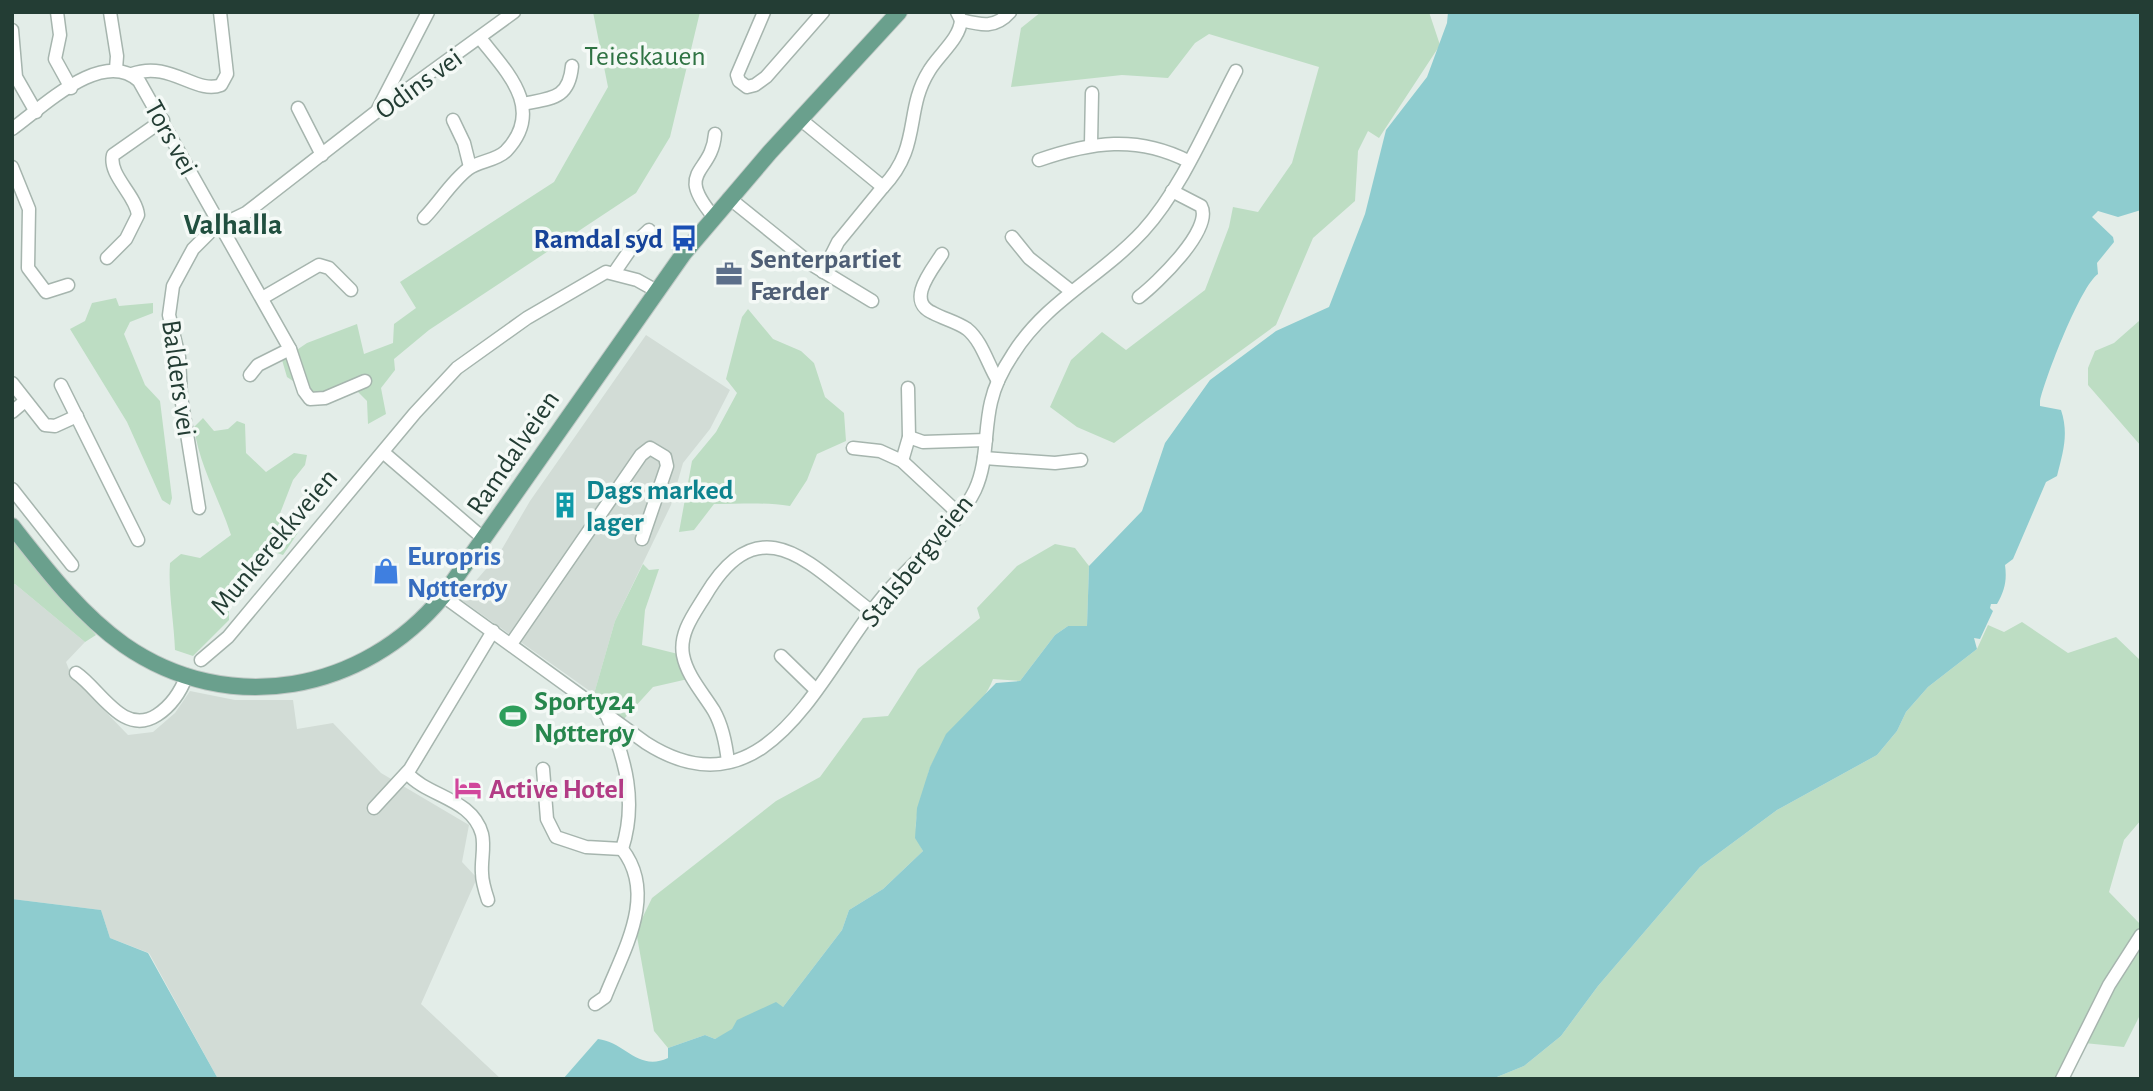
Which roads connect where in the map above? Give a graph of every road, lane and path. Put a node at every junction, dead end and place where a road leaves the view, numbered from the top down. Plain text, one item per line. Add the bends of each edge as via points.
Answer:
1 (57, 12) edge
2 (110, 12) edge
3 (220, 12) edge
4 (428, 12) edge
5 (514, 12) edge
6 (764, 12) edge
7 (823, 12) edge
8 (900, 12) edge
9 (1010, 12) edge
10 (959, 16) edge
11 (12, 30) edge
12 (480, 38) junction
13 (572, 66) dead end
14 (116, 69) junction
15 (1236, 71) dead end
16 (132, 75) junction
17 (71, 88) junction
18 (1093, 93) dead end
19 (523, 104) junction
20 (298, 108) dead end
21 (36, 112) junction
22 (376, 112) junction
23 (800, 119) junction
24 (163, 120) junction
25 (453, 120) dead end
26 (12, 129) edge
27 (715, 134) dead end
28 (1091, 144) junction
29 (322, 155) junction
30 (1040, 160) dead end
31 (1188, 161) junction
32 (12, 167) edge
33 (470, 167) junction
34 (883, 187) junction
35 (1172, 191) junction
36 (729, 198) junction
37 (713, 216) junction
38 (424, 218) dead end
39 (222, 225) junction
40 (649, 230) dead end
41 (1012, 237) dead end
42 (942, 254) dead end
43 (107, 258) dead end
44 (823, 272) junction
45 (614, 273) junction
46 (68, 285) dead end
47 (351, 290) dead end
48 (655, 290) junction
49 (1071, 291) junction
50 (264, 297) junction
51 (1139, 298) dead end
52 (872, 301) dead end
53 (290, 349) junction
54 (250, 375) dead end
55 (998, 380) junction
56 (365, 381) dead end
57 (12, 383) edge
58 (61, 385) dead end
59 (908, 388) dead end
60 (25, 401) junction
61 (12, 412) edge
62 (77, 416) junction
63 (909, 437) junction
64 (986, 440) junction
65 (853, 447) dead end
66 (384, 453) junction
67 (984, 458) junction
68 (902, 460) junction
69 (1081, 460) dead end
70 (12, 489) edge
71 (199, 508) dead end
72 (959, 514) junction
73 (12, 526) edge
74 (484, 538) junction
75 (642, 539) dead end
76 (138, 540) dead end
77 (72, 565) dead end
78 (443, 596) junction
79 (872, 611) junction
80 (493, 631) junction
81 (511, 644) junction
82 (781, 656) dead end
83 (201, 660) dead end
84 (76, 673) dead end
85 (187, 676) junction
86 (816, 690) junction
87 (607, 715) junction
88 (728, 762) junction
89 (543, 769) dead end
90 (407, 773) junction
91 (374, 808) dead end
92 (622, 849) junction
93 (488, 900) dead end
94 (2141, 935) edge
95 (595, 1004) dead end
96 (2062, 1079) edge

1 - 17 street via 60,35 55,59
2 - 14 street
3 - 16 street via 227,74 221,85 205,86 165,71
4 - 22 street
5 - 12 street, Odins vei
6 - 7 street via 737,75 747,87 762,80
8 - 23 main road
9 - 10 street via 991,25
10 - 34 street via 957,32 921,86 905,157
11 - 21 street via 16,77
12 - 19 street via 517,86
12 - 22 street, Odins vei
13 - 19 street via 569,85 558,96
14 - 16 street
14 - 17 street via 93,74
15 - 31 street, Stalsbergveien
16 - 24 street, Tors vei
17 - 21 street
18 - 28 street
19 - 33 street via 518,130 507,150
20 - 29 street
21 - 26 street
22 - 29 street, Odins vei
23 - 34 street
23 - 36 main road
24 - 39 street, Tors vei
24 - 43 street via 113,155 114,168 138,215 126,239
25 - 33 street
27 - 37 street via 694,186 696,196
28 - 30 street
28 - 31 street via 1147,145
29 - 39 street, Odins vei via 246,213
31 - 35 street, Stalsbergveien
32 - 46 street via 29,209 28,268 46,292
33 - 38 street
34 - 44 street via 838,242
35 - 49 street, Stalsbergveien via 1143,231
35 - 51 street via 1200,206 1202,216 1184,253
36 - 37 main road, Ramdalveien
36 - 44 street
37 - 48 main road, Ramdalveien
39 - 50 street, Tors vei
39 - 71 street, Balders vei via 193,249 171,293 171,326
40 - 45 street
41 - 49 street via 1029,258
42 - 55 street via 921,288 922,304 973,335
44 - 52 street
45 - 48 street
45 - 66 street, Munkerekkveien via 602,273 475,352 431,394
47 - 50 street via 329,268 319,265
48 - 74 main road, Ramdalveien
49 - 55 street, Stalsbergveien via 1025,337
50 - 53 street, Tors vei
53 - 54 street via 258,365
53 - 56 street, Tors vei via 310,399 325,398
55 - 64 street, Stalsbergveien
57 - 60 street
58 - 62 street
59 - 63 street
60 - 61 street
60 - 62 street via 45,425 55,426
62 - 76 street
63 - 64 street via 923,442
63 - 68 street
64 - 67 street, Stalsbergveien
65 - 68 street via 880,450
66 - 74 street
66 - 83 street, Munkerekkveien via 228,637
67 - 69 street via 1055,463
67 - 72 street, Stalsbergveien via 977,486
68 - 72 street
70 - 77 street
72 - 79 street, Stalsbergveien
73 - 85 main road, Ramdalveien via 107,632 141,656
74 - 78 main road, Ramdalveien
75 - 81 street via 667,466 665,457 650,448
78 - 80 street, Stalsbergveien
78 - 85 main road, Ramdalveien via 388,648 323,678 277,686
79 - 86 street, Stalsbergveien
79 - 88 street via 808,561 782,548 755,549 718,576 689,623 682,649 689,672 720,724
80 - 81 street, Stalsbergveien
80 - 90 street
81 - 87 street, Stalsbergveien
82 - 86 street
84 - 85 street via 122,715 137,721 162,711
86 - 88 street, Stalsbergveien via 772,743
87 - 88 street, Stalsbergveien via 672,757 702,765
87 - 92 street via 631,796
89 - 92 street via 547,819 556,837 586,847
90 - 91 street
90 - 93 street via 462,806 478,826
92 - 95 street via 638,887 639,906 605,997
94 - 96 street via 2109,985

